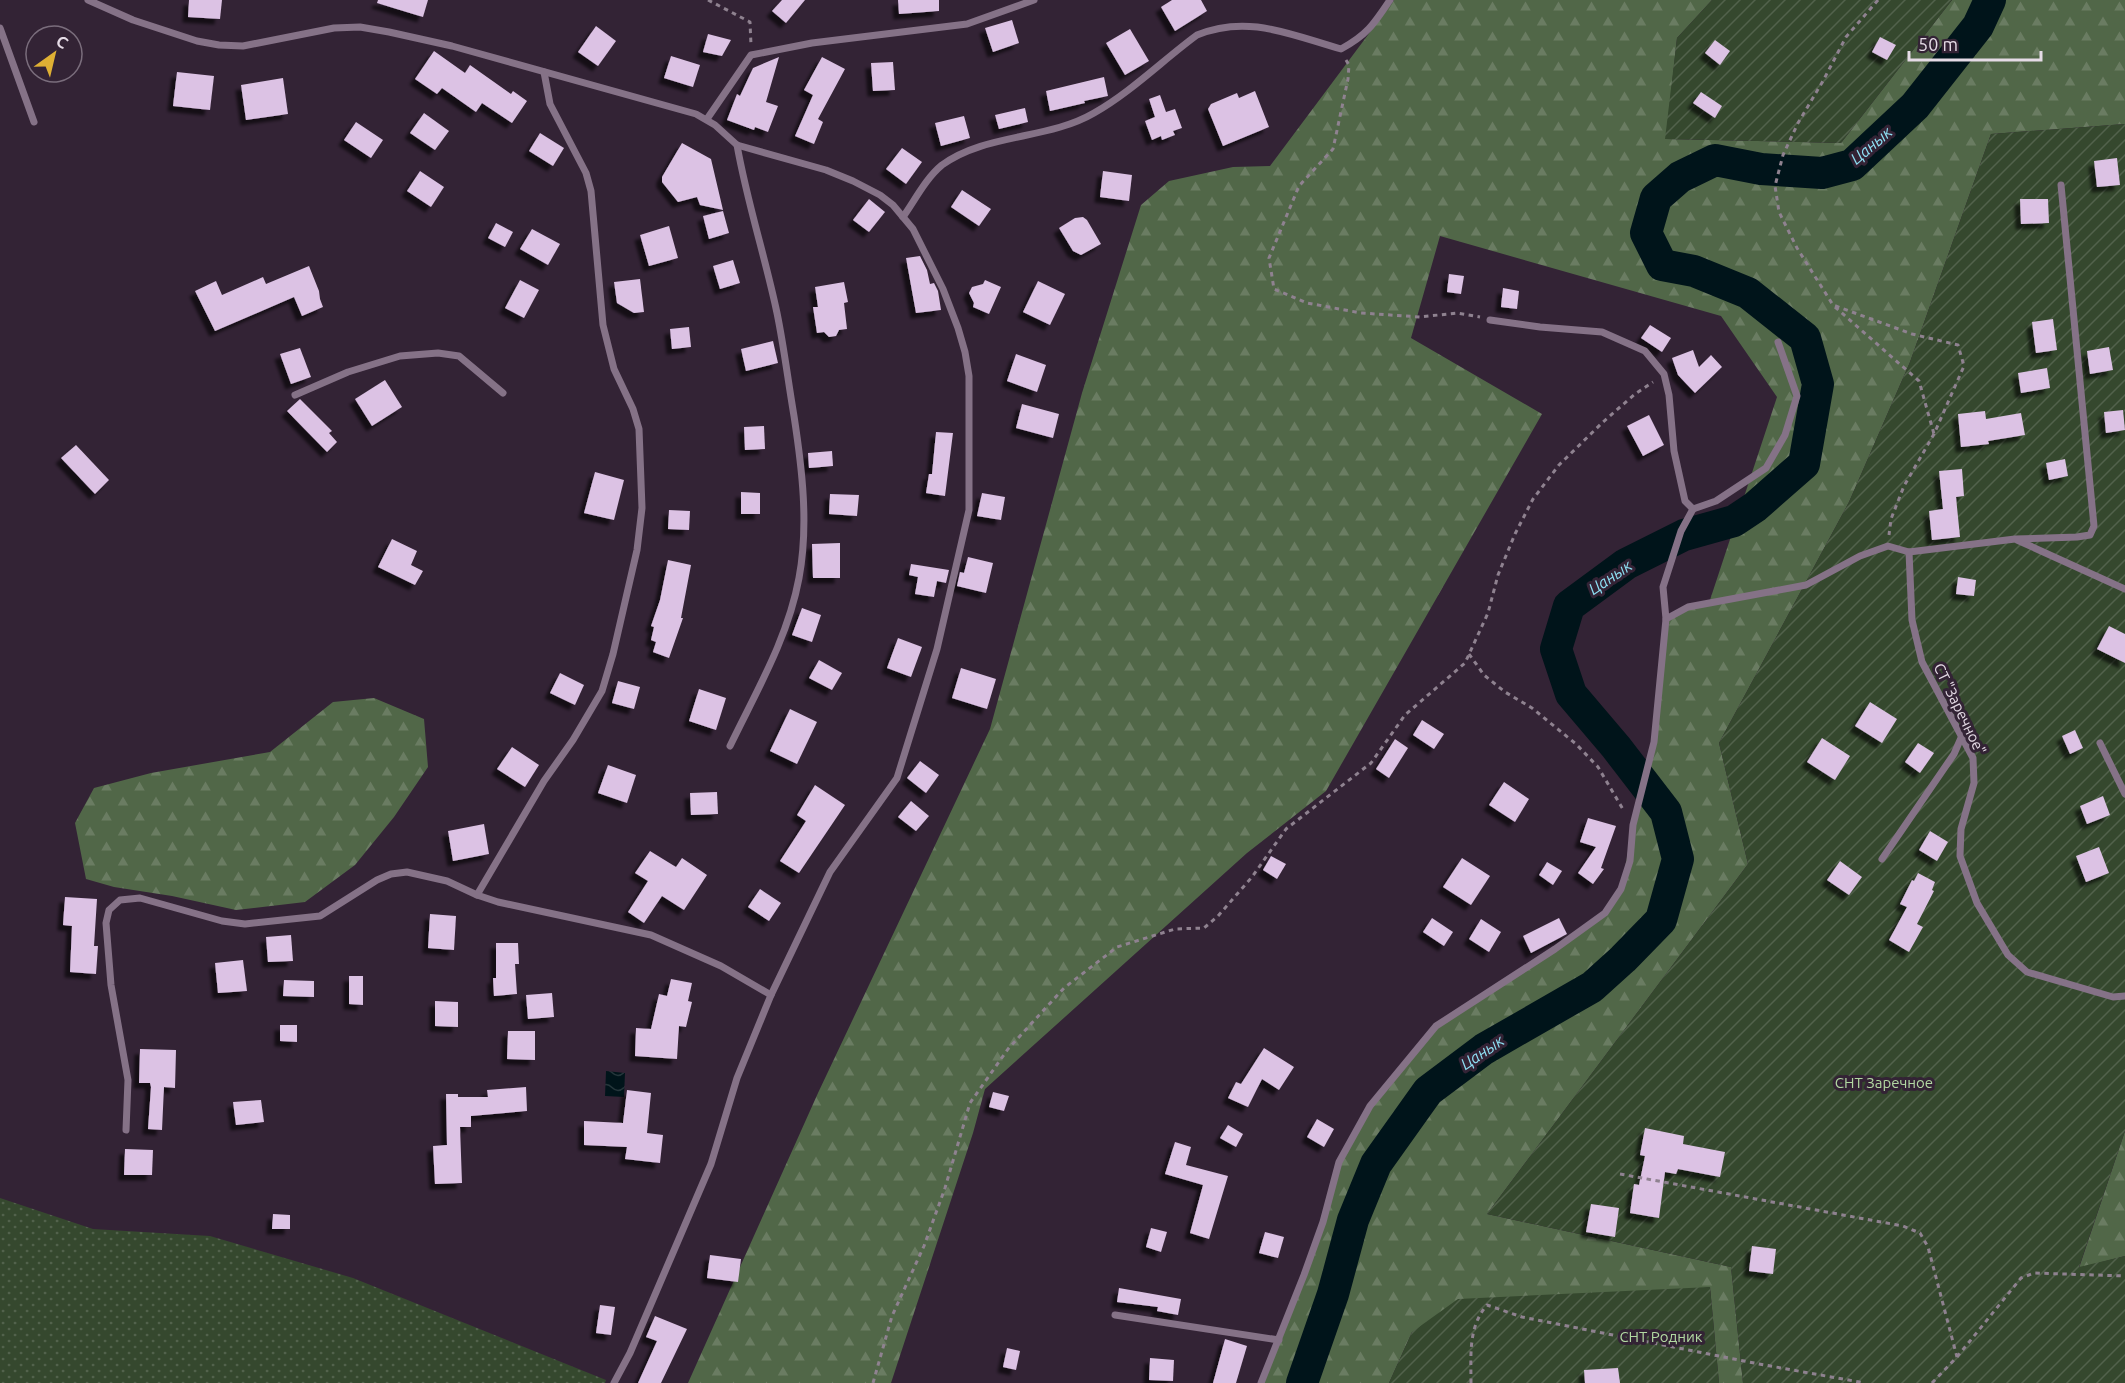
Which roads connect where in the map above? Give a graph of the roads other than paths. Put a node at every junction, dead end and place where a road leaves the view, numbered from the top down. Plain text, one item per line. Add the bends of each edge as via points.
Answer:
1 (88, 0) edge
2 (1034, 0) edge
3 (1390, 0) edge
4 (0, 28) edge
5 (544, 72) junction
6 (706, 119) junction
7 (34, 122) dead end
8 (737, 145) junction
9 (2061, 185) dead end
10 (903, 217) junction
11 (1490, 320) road end
12 (1778, 342) dead end
13 (503, 393) dead end
14 (295, 395) dead end
15 (1693, 509) junction
16 (2015, 539) junction
17 (1909, 552) junction
18 (2125, 589) edge
19 (1666, 619) junction
20 (1961, 738) junction
21 (2100, 742) dead end
22 (730, 746) dead end
23 (2125, 794) edge
24 (1882, 859) dead end
25 (477, 894) junction
26 (771, 995) junction
27 (2125, 996) edge
28 (126, 1130) dead end
29 (1115, 1315) dead end
30 (1279, 1340) junction
31 (614, 1383) edge
32 (1261, 1383) edge

1 - 5 lane via 133,21 219,45 243,46 308,32 360,27 452,46
2 - 6 lane via 967,24 751,55
3 - 10 lane via 1370,30 1341,49 1244,25 1215,28 1197,35 1094,114 1066,126 986,146 941,166
4 - 7 lane
5 - 6 lane
5 - 25 lane via 550,104 586,173 591,192 603,325 614,369 639,429 642,508 637,550 602,691
6 - 8 lane
8 - 10 lane via 853,180 880,195
8 - 22 lane via 776,312 791,400 802,468 803,553 783,634
9 - 16 lane via 2094,526 2090,535
10 - 26 lane via 943,289 965,352 969,376 969,510 937,649 897,778 830,872
11 - 15 lane via 1602,332 1645,351 1664,374 1674,451 1685,501
12 - 15 lane via 1797,396 1785,435 1766,468 1716,501
13 - 14 lane via 459,356 438,353 400,356 348,372
15 - 19 lane via 1681,531 1663,587
16 - 17 lane
16 - 18 lane
17 - 19 lane via 1888,546 1806,585 1688,607
17 - 20 lane, СТ "Заречное" via 1912,620 1922,662
19 - 30 lane via 1654,742 1621,889 1605,913 1436,1026 1370,1106 1339,1162 1323,1222
20 - 24 lane
20 - 27 lane, СТ "Заречное" via 1972,758 1974,783 1961,829 1960,856 1977,903 2008,955 2027,972 2113,997
21 - 23 lane
25 - 26 lane via 651,935 721,966
25 - 28 lane via 440,878 407,872 391,874 320,916 245,924 140,898 120,900 109,910 106,924 111,985 128,1080
26 - 31 lane via 741,1068 711,1164
29 - 30 lane
30 - 32 lane

